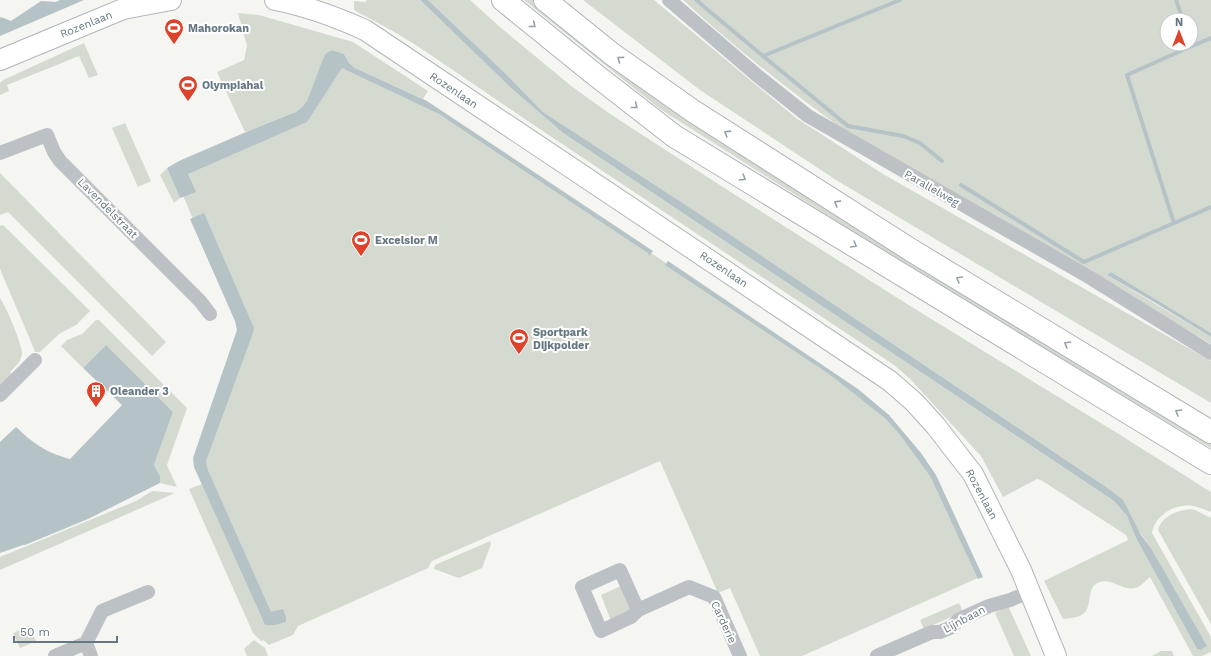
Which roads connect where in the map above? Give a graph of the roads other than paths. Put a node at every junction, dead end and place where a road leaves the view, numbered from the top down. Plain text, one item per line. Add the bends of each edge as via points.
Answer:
1 (171, 0) edge
2 (275, 0) edge
3 (503, 0) edge
4 (545, 0) edge
5 (669, 0) edge
6 (1, 60) edge
7 (0, 153) edge
8 (210, 314) dead end
9 (1211, 353) edge
10 (35, 360) dead end
11 (0, 395) edge
12 (1211, 432) edge
13 (1211, 463) edge
14 (148, 592) dead end
15 (1029, 592) junction
16 (638, 610) dead end
17 (89, 650) edge
18 (55, 656) edge
19 (740, 656) edge
20 (877, 656) edge
21 (1056, 656) edge

1 - 6 street, Rozenlaan via 123,9
2 - 15 street, Rozenlaan via 297,4 365,30 890,381 934,424 973,474 1021,570
3 -> 13 highway via 674,136
12 -> 4 highway via 911,250 693,111 612,54
5 - 9 street, Parallelweg via 759,78 808,116 1089,277
7 - 8 street, Lavendelstraat via 47,135 60,161
10 - 11 street
14 - 17 street via 102,612
15 - 20 street, Lijnbaan via 989,606 958,620 952,627 932,632
15 - 21 street, Rozenlaan
16 - 19 street, Carderie via 689,587 714,597
17 - 18 street

